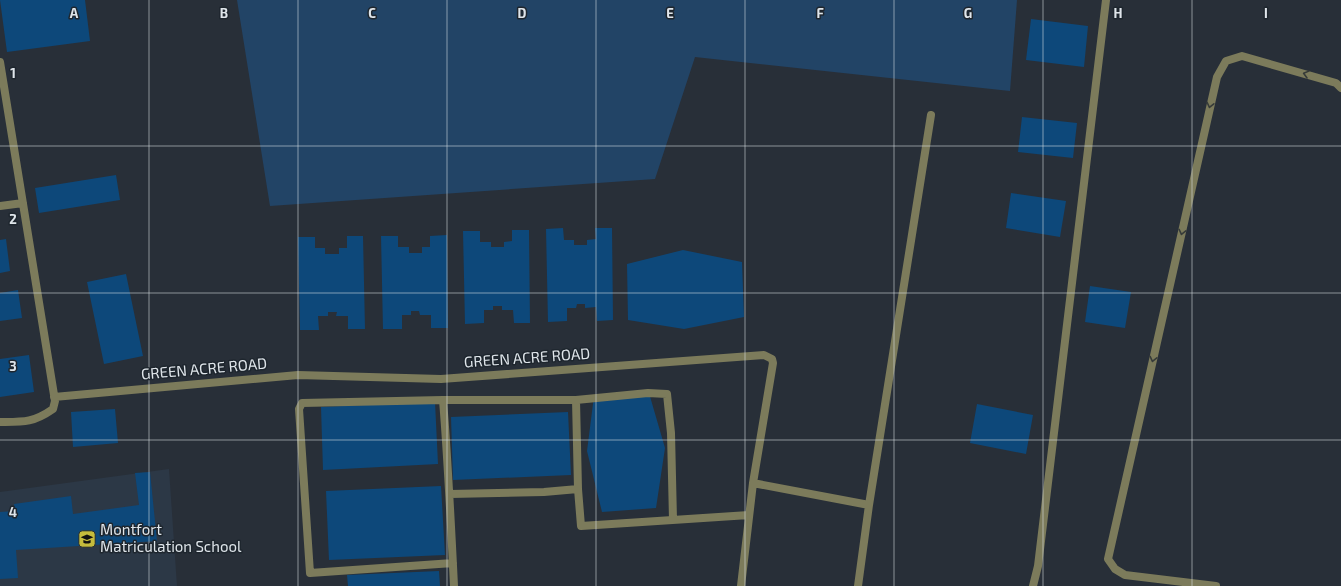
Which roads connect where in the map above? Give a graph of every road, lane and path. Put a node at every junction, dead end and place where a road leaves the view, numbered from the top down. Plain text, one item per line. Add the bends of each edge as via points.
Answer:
1 (1106, 0) edge
2 (0, 62) edge
3 (1341, 88) edge
4 (931, 115) dead end
5 (23, 203) junction
6 (0, 206) edge
7 (54, 397) junction
8 (443, 400) junction
9 (576, 400) junction
10 (0, 422) edge
11 (753, 483) junction
12 (578, 489) junction
13 (450, 494) junction
14 (869, 505) junction
15 (749, 515) junction
16 (672, 520) junction
17 (453, 563) junction
18 (454, 586) edge
19 (741, 586) edge
20 (858, 586) edge
21 (1033, 586) edge
22 (1216, 586) edge

1 - 21 street via 1038,566
2 - 5 street
3 -> 22 street via 1336,83 1242,56 1226,61 1217,77 1108,559 1125,576
4 - 14 street
5 - 6 street
5 - 7 street
7 - 10 street via 53,410 44,416 26,422
7 - 11 street, GREEN ACRE ROAD via 298,375 441,379 764,355 772,359 773,363
8 - 9 street
8 - 13 street
8 - 17 street via 302,403 299,410 310,573
9 - 12 street
9 - 16 street via 648,393 666,394 671,433
11 - 14 street
11 - 15 street, GREEN ACRE ROAD
12 - 13 street
12 - 16 street via 581,526
13 - 17 street
14 - 20 street
15 - 16 street
15 - 19 street, GREEN ACRE ROAD
17 - 18 street

